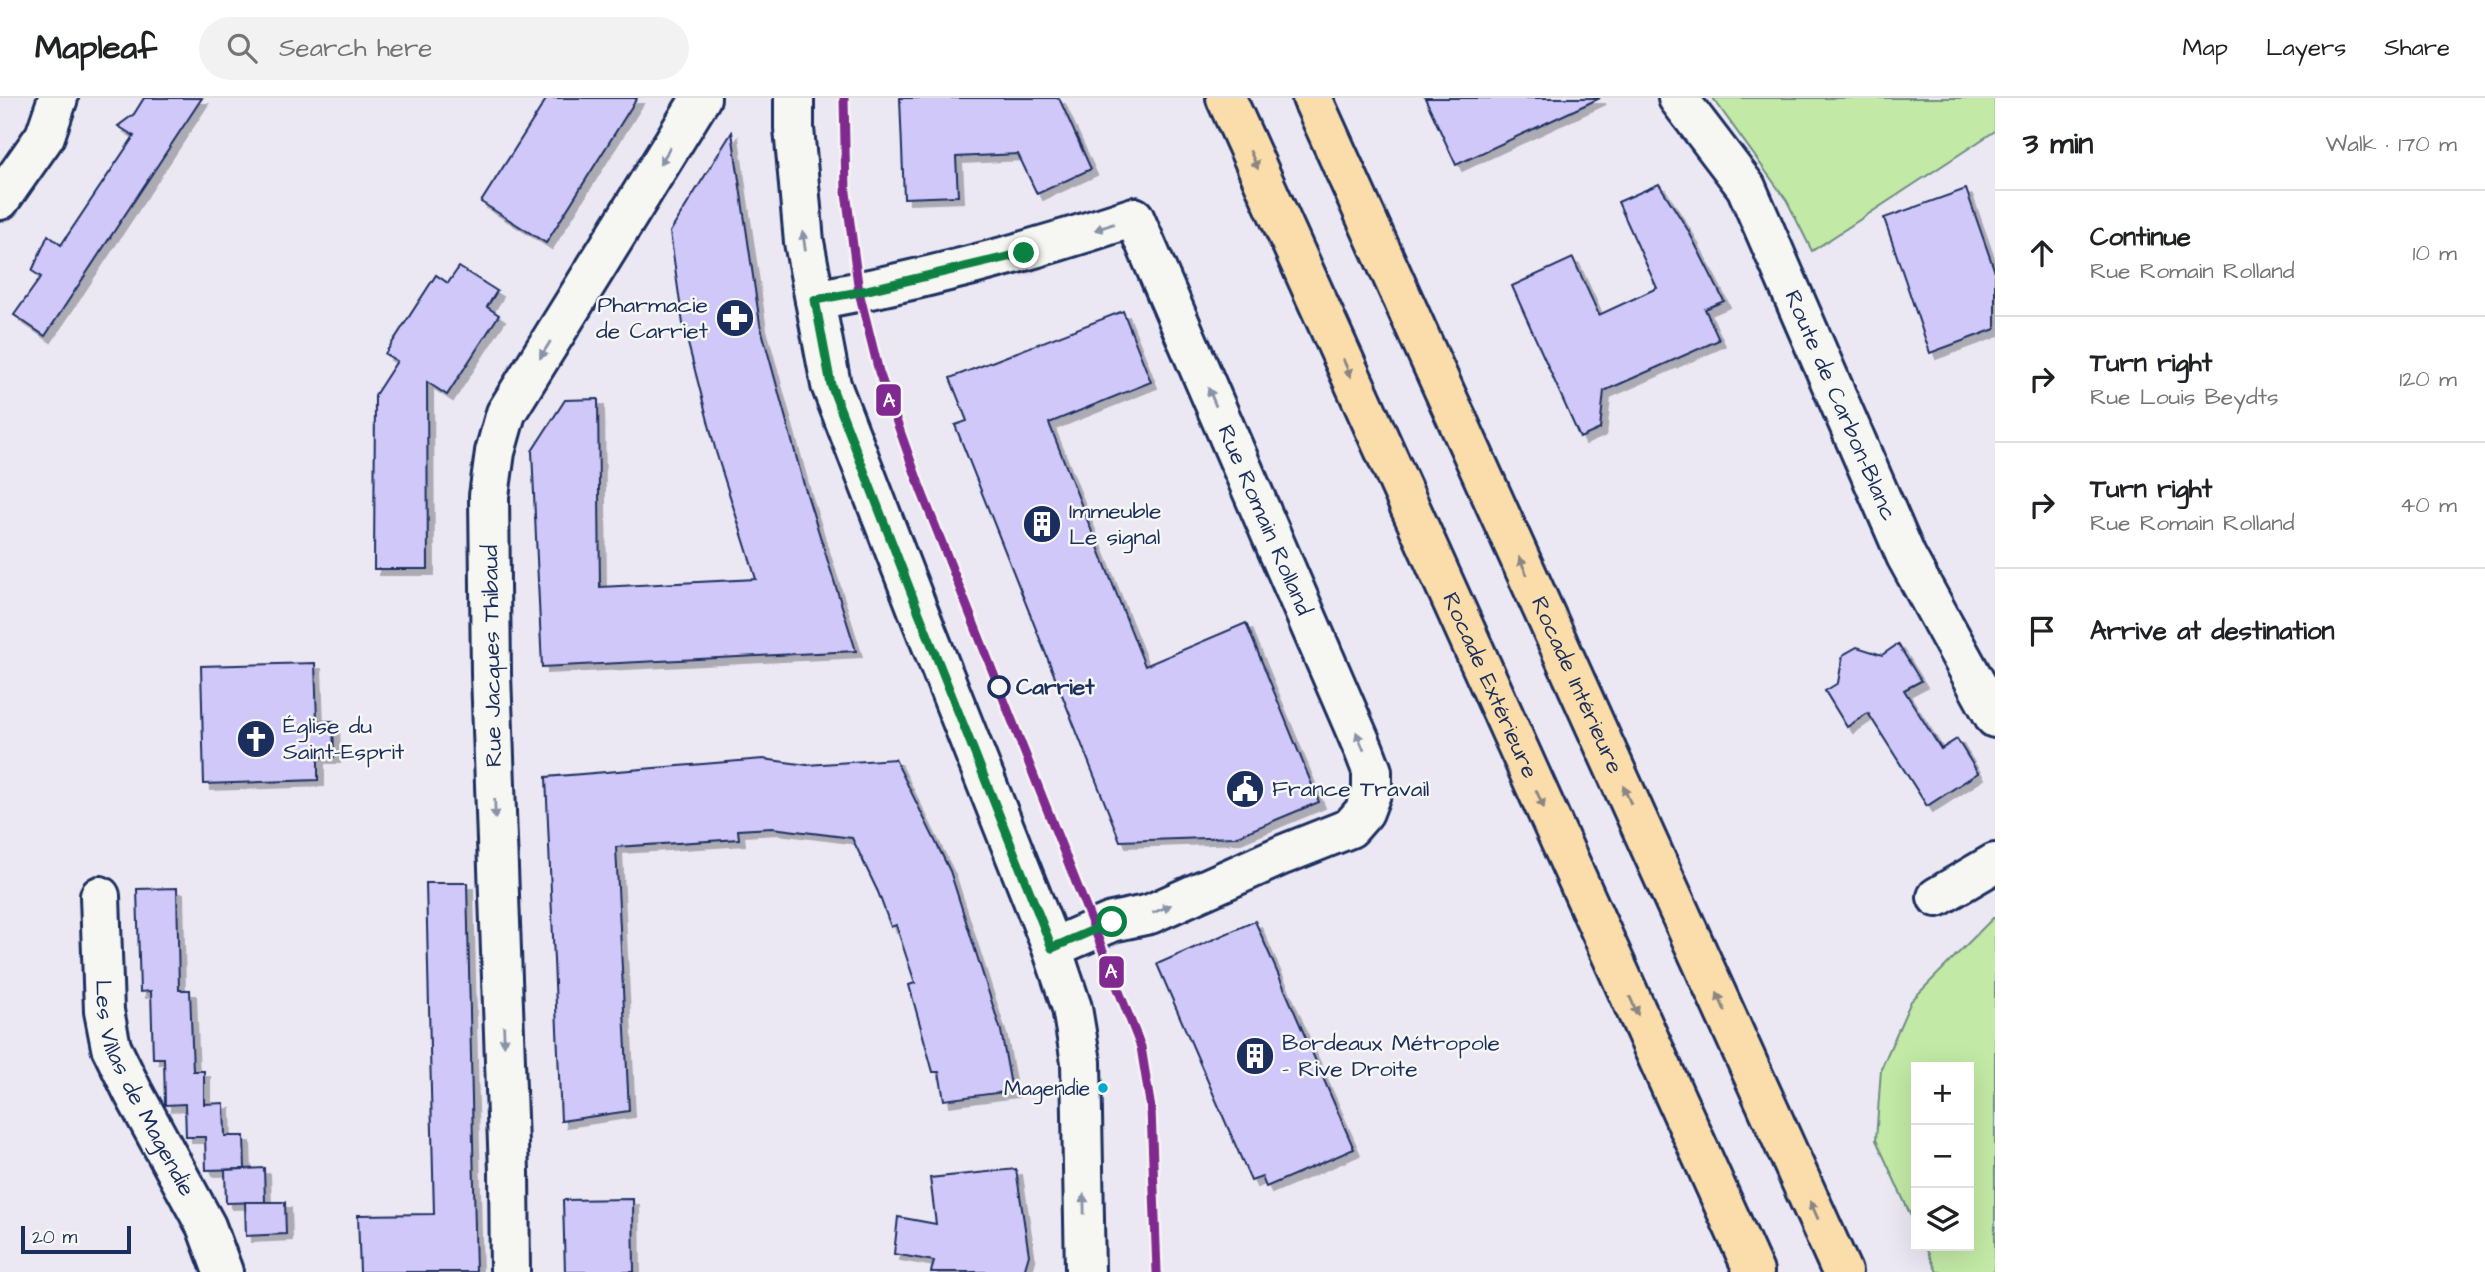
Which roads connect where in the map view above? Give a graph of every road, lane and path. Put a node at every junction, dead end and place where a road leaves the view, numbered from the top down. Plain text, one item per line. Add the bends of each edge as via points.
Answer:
1 (58, 98) edge
2 (701, 98) edge
3 (794, 98) edge
4 (1226, 98) edge
5 (1312, 98) edge
6 (1678, 98) edge
7 (0, 200) edge
8 (815, 300) junction
9 (1995, 718) edge
10 (1995, 863) edge
11 (100, 897) dead end
12 (1937, 897) dead end
13 (1052, 948) junction
14 (223, 1272) edge
15 (510, 1272) edge
16 (1085, 1272) edge
17 (1754, 1272) edge
18 (1842, 1272) edge

1 - 7 street via 45,136
2 -> 15 street, Rue Jacques Thibaud via 506,413 495,452 489,496 491,674
8 -> 3 street via 804,242
4 -> 17 highway, Rocade Extérieure
18 -> 5 highway, Rocade Intérieure
6 - 9 street, Route de Carbon-Blanc via 1746,187 1906,556
8 - 13 street via 831,385
13 -> 8 street, Rue Romain Rolland via 1112,922 1150,914 1350,828 1364,812 1372,771 1134,217 1024,253
10 - 12 street
11 - 14 street, Les Villas de Magendie via 104,1011 111,1047 206,1226
16 -> 13 street via 1080,1062 1072,1008

